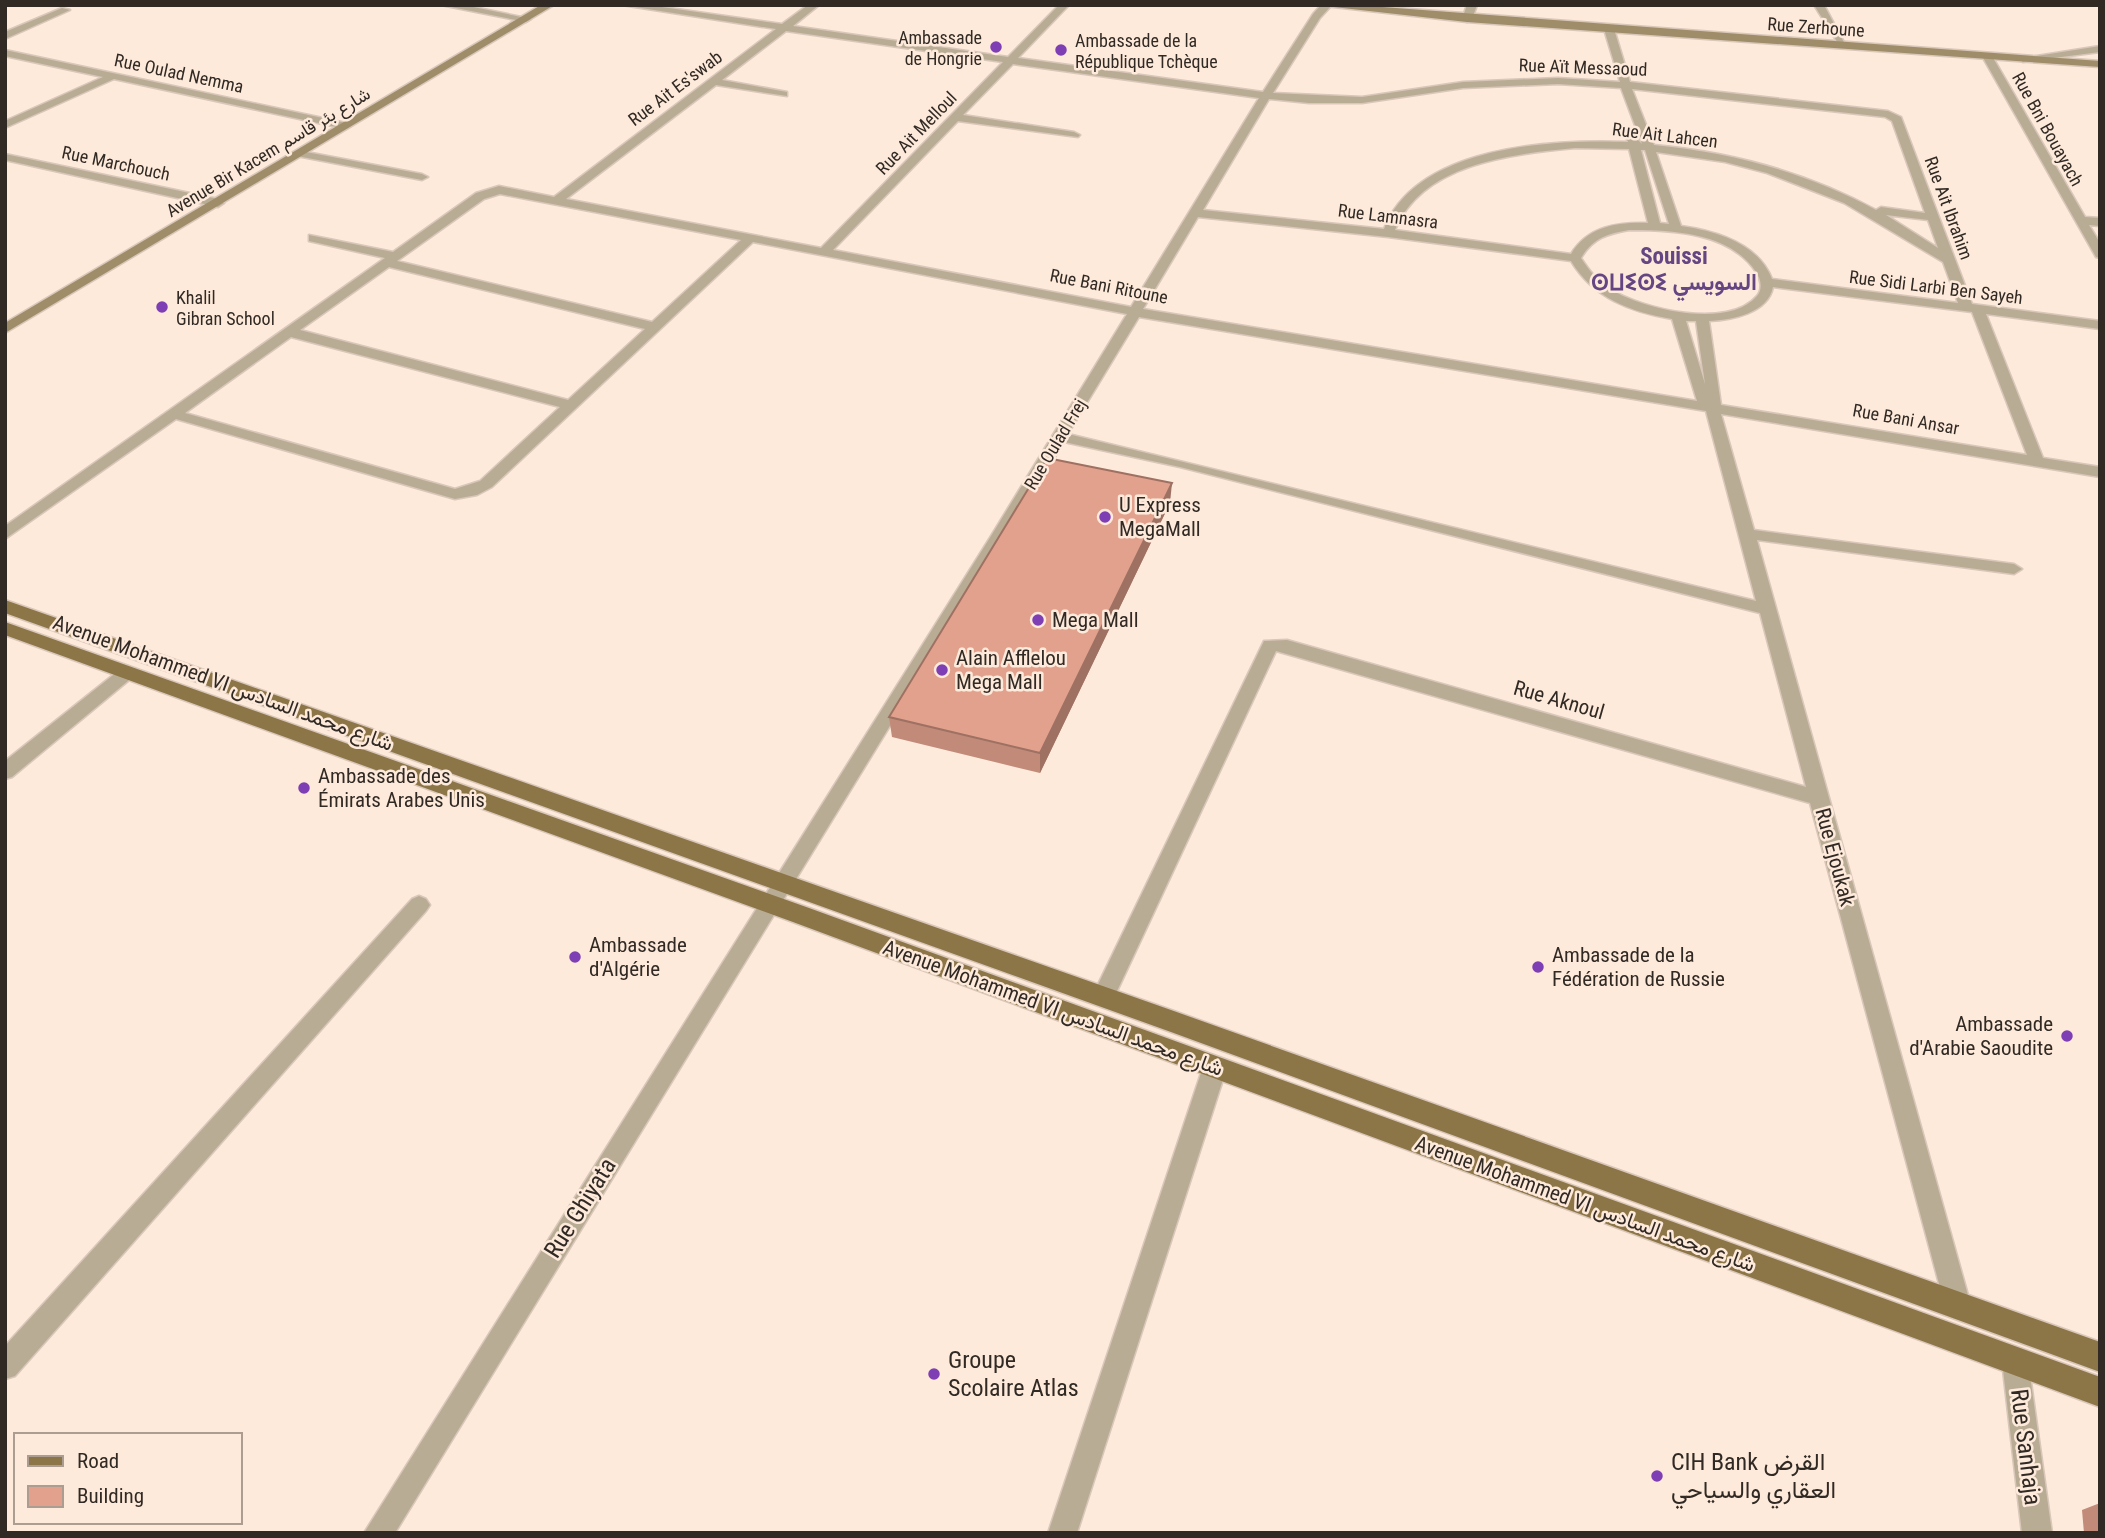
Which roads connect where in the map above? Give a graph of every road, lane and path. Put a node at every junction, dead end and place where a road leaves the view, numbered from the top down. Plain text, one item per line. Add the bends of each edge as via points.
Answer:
1 (43, 5) edge
2 (446, 5) edge
3 (549, 5) edge
4 (627, 5) edge
5 (814, 5) edge
6 (1064, 5) edge
7 (1472, 5) edge
8 (1819, 5) edge
9 (1325, 6) edge
10 (526, 19) junction
11 (1467, 19) junction
12 (783, 28) junction
13 (1609, 29) junction
14 (5, 36) edge
15 (1844, 46) junction
16 (2100, 50) edge
17 (5, 53) edge
18 (1987, 56) junction
19 (2022, 58) junction
20 (1011, 60) junction
21 (2100, 64) edge
22 (111, 76) junction
23 (712, 81) junction
24 (1626, 87) junction
25 (783, 94) dead end
26 (1266, 96) junction
27 (955, 117) junction
28 (1897, 119) joint
29 (5, 125) edge
30 (346, 126) junction
31 (1074, 135) dead end
32 (1634, 147) junction
33 (1650, 148) junction
34 (301, 153) junction
35 (5, 157) edge
36 (422, 177) dead end
37 (558, 200) junction
38 (219, 203) junction
39 (1871, 209) junction
40 (1197, 213) junction
41 (1932, 217) junction
42 (2079, 220) junction
43 (2100, 222) edge
44 (1656, 226) junction
45 (1676, 228) junction
46 (1388, 233) junction
47 (313, 239) dead end
48 (748, 240) junction
49 (822, 254) junction
50 (2100, 254) edge
51 (1575, 258) junction
52 (1946, 259) junction
53 (393, 260) junction
54 (1768, 282) junction
55 (1972, 310) junction
56 (1135, 312) junction
57 (1678, 316) junction
58 (1703, 317) junction
59 (2100, 325) edge
60 (655, 327) junction
61 (5, 329) edge
62 (290, 332) junction
63 (570, 405) junction
64 (1709, 407) junction
65 (174, 414) junction
66 (1059, 436) junction
67 (2037, 461) junction
68 (2100, 472) edge
69 (5, 534) edge
70 (1747, 534) junction
71 (2014, 569) dead end
72 (5, 606) edge
73 (1768, 608) junction
74 (5, 628) edge
75 (128, 673) junction
76 (5, 772) edge
77 (1820, 798) junction
78 (776, 894) junction
79 (419, 905) dead end
80 (1103, 997) junction
81 (1214, 1068) junction
82 (1958, 1306) junction
83 (2100, 1357) edge
84 (2015, 1361) junction
85 (5, 1366) edge
86 (2100, 1392) edge
87 (378, 1533) edge
88 (1062, 1533) edge
89 (2037, 1533) edge

1 - 14 street via 65,10
2 - 10 street
3 - 10 street, Avenue Bir Kacem شارع بئر قاسم
4 - 12 street, Rue Aït Messaoud
5 - 12 street, Rue Ait Es'swab
6 - 20 street, Rue Ait Melloul
7 - 11 street
8 - 15 street
9 - 11 street, Rue Zerhoune
9 - 26 street, Rue Oulad Frej
10 - 30 street, Avenue Bir Kacem شارع بئر قاسم
11 - 13 street, Rue Zerhoune
12 - 20 street, Rue Aït Messaoud
12 - 23 street, Rue Ait Es'swab
13 - 15 street, Rue Zerhoune
13 - 24 street
15 - 18 street, Rue Zerhoune
16 - 19 street
17 - 22 street, Rue Oulad Nemma
18 - 19 street, Rue Zerhoune
18 - 42 street, Rue Bni Bouayach
19 - 21 street, Rue Zerhoune
20 - 26 street, Rue Aït Messaoud
20 - 27 street, Rue Ait Melloul
22 - 29 street
22 - 30 street, Rue Oulad Nemma
23 - 25 street
23 - 37 street, Rue Ait Es'swab
24 - 26 street, Rue Aït Messaoud via 1499,82 1362,100
24 - 28 street, Rue Aït Messaoud via 1888,114
24 - 32 street via 1623,99
24 - 33 street
26 - 40 street, Rue Oulad Frej
27 - 31 street
27 - 49 street, Rue Ait Melloul
28 - 41 street, Rue Ait Ibrahim
30 - 34 street, Avenue Bir Kacem شارع بئر قاسم
32 - 33 street, Rue Ait Lahcen
32 - 44 street
32 - 46 street, Rue Ait Lahcen via 1540,148 1473,162 1411,195
33 - 39 street, Rue Ait Lahcen via 1754,166
33 - 45 street
34 - 36 street
34 - 38 street, Avenue Bir Kacem شارع بئر قاسم
35 - 38 street, Rue Marchouch
37 - 48 street, Rue Bani Ritoune
37 - 53 street, Rue Bani Ritoune via 508,191 480,196
38 - 61 street, Avenue Bir Kacem شارع بئر قاسم
39 - 41 street
39 - 52 street, Rue Ait Lahcen
40 - 46 street, Rue Lamnasra
40 - 56 street, Rue Oulad Frej
41 - 52 street, Rue Ait Ibrahim
42 - 43 street
42 - 50 street, Rue Bni Bouayach
44 - 45 street
44 - 51 street via 1603,231 1584,241
45 - 54 street via 1705,235 1746,254 1760,266
46 - 51 street, Rue Lamnasra
47 - 53 street
48 - 49 street, Rue Bani Ritoune
48 - 60 street
49 - 56 street, Rue Bani Ritoune
51 - 57 street via 1592,285 1616,299
52 - 55 street, Rue Ait Ibrahim
53 - 60 street
53 - 62 street
54 - 55 street, Rue Sidi Larbi Ben Sayeh
54 - 58 street via 1759,302 1746,310
55 - 59 street, Rue Sidi Larbi Ben Sayeh
55 - 67 street, Rue Ait Ibrahim
56 - 64 street, Rue Bani Ritoune
56 - 66 street, Rue Oulad Frej
57 - 58 street
57 - 64 street, Rue Ejoukak via 1702,398
58 - 64 street, Rue Ejoukak via 1716,401
60 - 63 street
62 - 63 street
62 - 65 street
63 - 65 street via 486,484 464,494
64 - 67 street, Rue Bani Ansar
64 - 70 street, Rue Ejoukak
65 - 69 street
66 - 73 street
66 - 78 street, Rue Oulad Frej
67 - 68 street, Rue Bani Ansar
70 - 71 street
70 - 73 street, Rue Ejoukak
72 - 78 main road, Avenue Mohammed VI شارع محمد السادس
73 - 77 street, Rue Ejoukak
74 - 75 main road, Avenue Mohammed VI شارع محمد السادس
75 - 76 street
75 - 78 main road, Avenue Mohammed VI شارع محمد السادس
77 - 80 street, Rue Aknoul via 1273,644 1266,648
77 - 82 street, Rue Ejoukak
78 - 80 main road, Avenue Mohammed VI شارع محمد السادس
78 - 81 main road, Avenue Mohammed VI شارع محمد السادس
78 - 87 street, Rue Ghiyata
79 - 85 street
80 - 82 main road, Avenue Mohammed VI شارع محمد السادس
81 - 84 main road, Avenue Mohammed VI شارع محمد السادس
81 - 88 street
82 - 83 main road, Avenue Mohammed VI شارع محمد السادس
84 - 86 main road, Avenue Mohammed VI شارع محمد السادس
84 - 89 street, Rue Sanhaja

